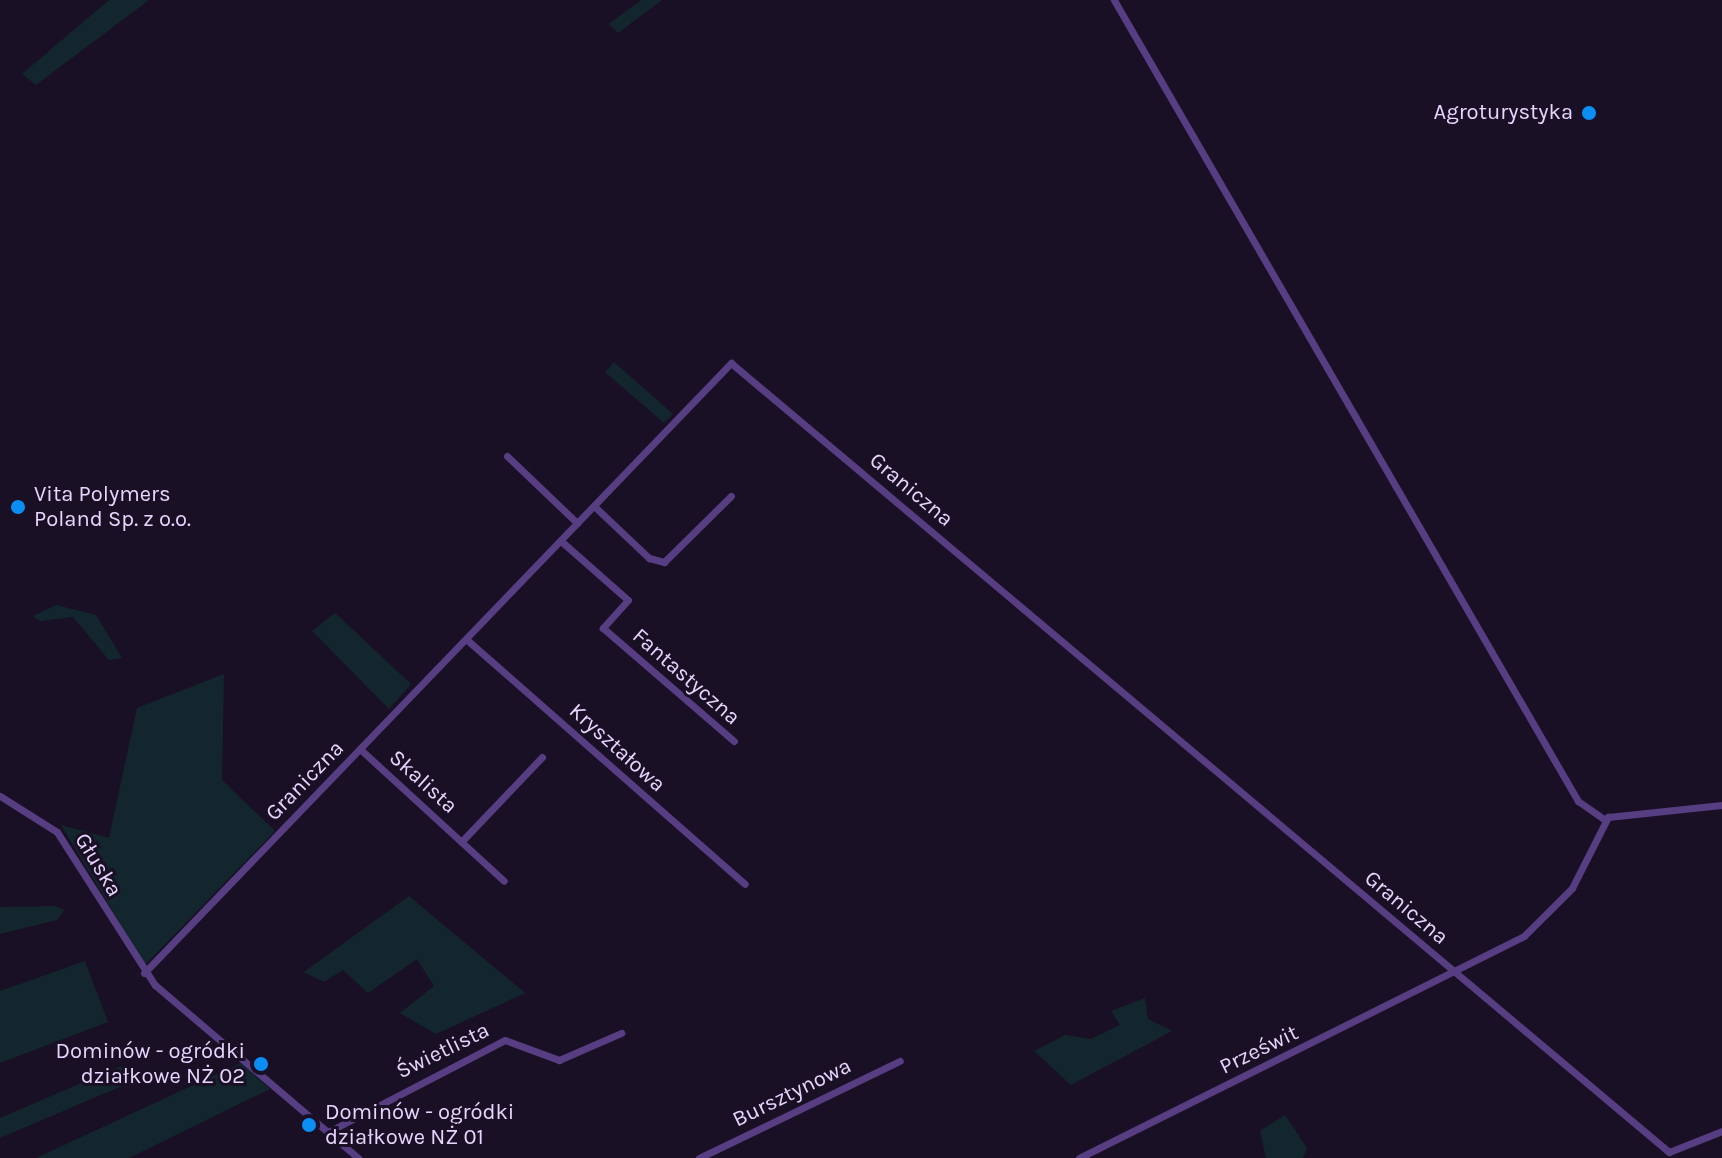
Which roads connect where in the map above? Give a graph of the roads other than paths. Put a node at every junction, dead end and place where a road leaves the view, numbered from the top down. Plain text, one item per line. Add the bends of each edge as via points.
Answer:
1 (1114, 0) edge
2 (507, 456) dead end
3 (731, 496) dead end
4 (594, 506) junction
5 (577, 523) junction
6 (561, 541) junction
7 (466, 639) junction
8 (734, 741) dead end
9 (360, 749) junction
10 (542, 757) dead end
11 (0, 796) edge
12 (1722, 805) edge
13 (1605, 820) junction
14 (462, 841) junction
15 (504, 881) dead end
16 (745, 884) dead end
17 (144, 973) junction
18 (1455, 973) junction
19 (621, 1033) dead end
20 (900, 1061) dead end
21 (1722, 1131) edge
22 (328, 1132) junction
23 (358, 1158) edge
24 (699, 1158) edge
25 (1079, 1158) edge

1 - 13 street via 1578,801
2 - 5 street
3 - 4 street via 671,558 656,563
4 - 5 street, Graniczna
4 - 18 street, Graniczna via 731,363
5 - 6 street, Graniczna
6 - 7 street, Graniczna
6 - 8 street, Fantastyczna via 628,600 603,628
7 - 9 street, Graniczna
7 - 16 street, Kryształowa
9 - 14 street, Skalista
9 - 17 street, Graniczna
10 - 14 street, Skalista
11 - 17 street, Głuska via 54,829
12 - 13 street
13 - 18 street, Prześwit via 1595,853 1555,910 1524,936
14 - 15 street, Skalista
17 - 22 street, Głuska
18 - 21 street, Graniczna via 1669,1152
18 - 25 street, Prześwit
19 - 22 street, Świetlista via 559,1060 505,1040
20 - 24 street, Bursztynowa
22 - 23 street, Głuska

